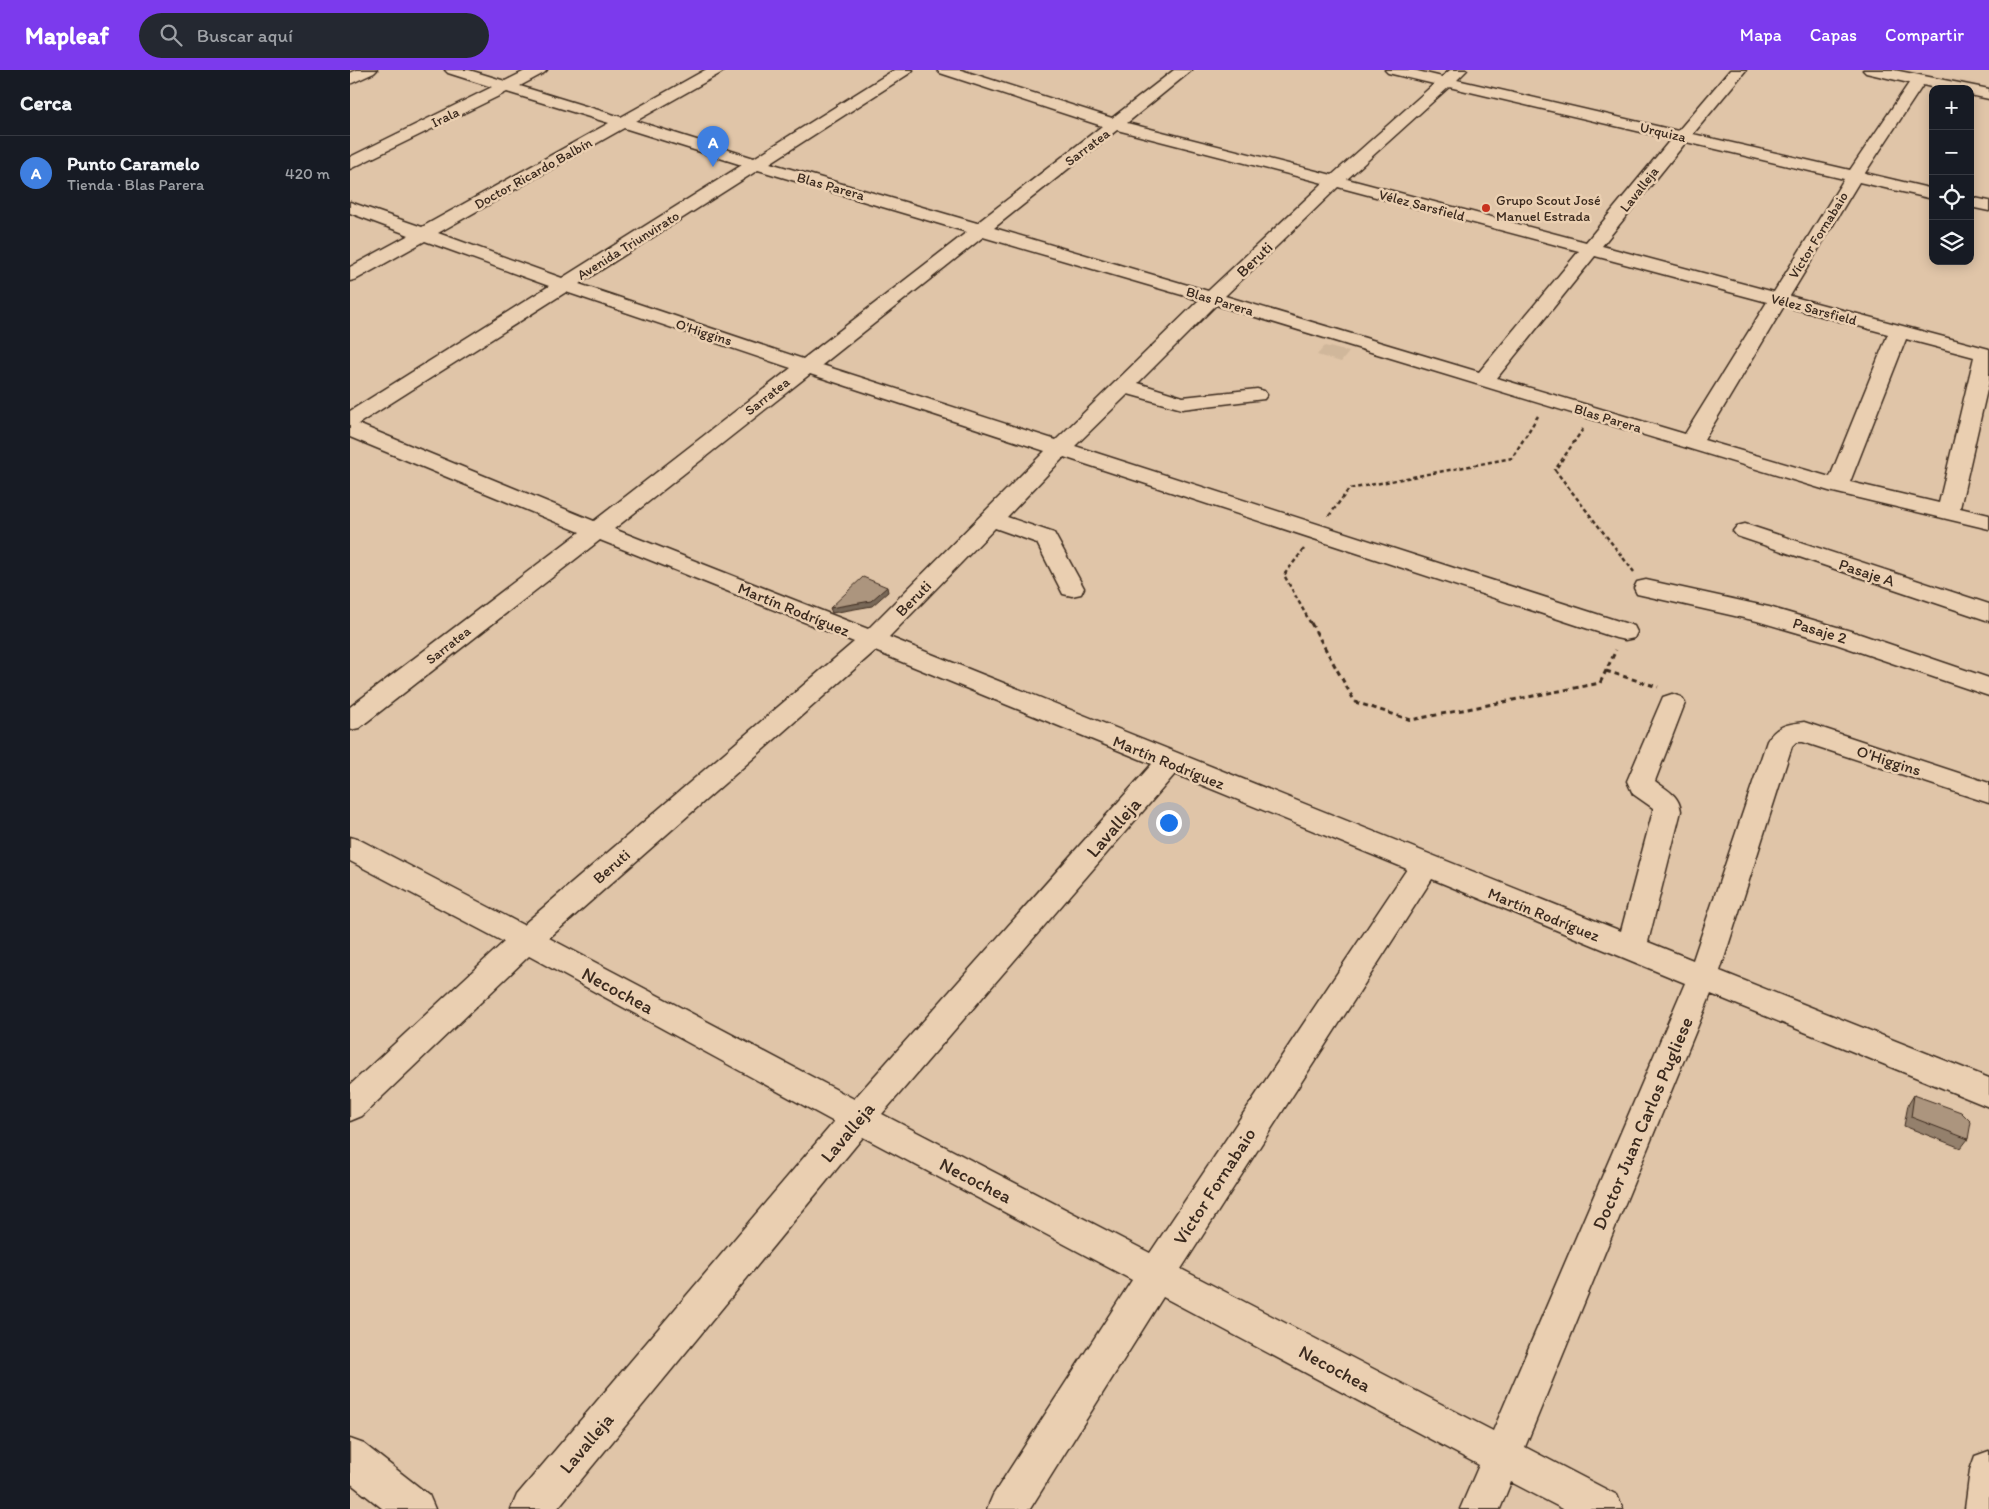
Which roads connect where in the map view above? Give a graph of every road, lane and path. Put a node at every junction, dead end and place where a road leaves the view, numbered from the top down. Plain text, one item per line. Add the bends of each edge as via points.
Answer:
1 (369, 70) edge
2 (453, 70) edge
3 (539, 70) edge
4 (716, 70) edge
5 (905, 70) edge
6 (945, 70) edge
7 (1184, 70) edge
8 (1393, 70) edge
9 (1738, 70) edge
10 (1871, 70) edge
11 (1452, 76) edge
12 (1912, 76) edge
13 (350, 79) edge
14 (1947, 85) edge
15 (506, 87) junction
16 (1974, 91) edge
17 (1989, 94) edge
18 (623, 122) junction
19 (1116, 125) junction
20 (1681, 136) junction
21 (350, 164) edge
22 (756, 164) junction
23 (1854, 176) junction
24 (1336, 181) junction
25 (1929, 193) edge
26 (1974, 203) edge
27 (1989, 206) edge
28 (350, 207) edge
29 (979, 230) junction
30 (425, 234) junction
31 (1591, 250) junction
32 (350, 275) edge
33 (564, 286) junction
34 (1212, 298) junction
35 (1779, 299) junction
36 (1899, 332) junction
37 (1987, 354) edge
38 (805, 366) junction
39 (1484, 380) junction
40 (1124, 386) junction
41 (1257, 395) dead end
42 (350, 420) edge
43 (350, 429) edge
44 (1691, 443) junction
45 (1061, 448) junction
46 (1837, 486) junction
47 (1948, 511) junction
48 (991, 519) junction
49 (1989, 522) edge
50 (597, 531) junction
51 (1745, 531) dead end
52 (1072, 588) dead end
53 (1646, 588) dead end
54 (1989, 613) edge
55 (1625, 632) dead end
56 (872, 640) junction
57 (1606, 671) dead end
58 (1989, 687) edge
59 (1669, 696) joint
60 (350, 721) edge
61 (1788, 733) joint
62 (1170, 762) junction
63 (1989, 793) edge
64 (350, 848) edge
65 (1425, 866) junction
66 (526, 940) junction
67 (1631, 949) junction
68 (1703, 977) junction
69 (1989, 1093) edge
70 (350, 1106) edge
71 (858, 1118) junction
72 (1157, 1274) junction
73 (1502, 1457) junction
74 (350, 1458) edge
75 (1989, 1470) edge
76 (415, 1509) edge
77 (531, 1509) edge
78 (1007, 1509) edge
79 (1480, 1509) edge
80 (1603, 1509) edge
81 (1985, 1509) edge

1 - 13 street
2 - 15 street, Blas Parera
3 - 15 street, Irala
4 - 18 street, Doctor Ricardo Balbín
5 - 22 street, Avenida Triunvirato
6 - 19 street, Vélez Sarsfield
7 - 19 street, Sarratea
8 - 11 street, Urquiza
9 - 20 street, Lavalleja
10 - 12 street
11 - 20 street, Urquiza
11 - 24 street, Beruti
12 - 14 street
12 - 23 street, Víctor Fornabaio
15 - 18 street, Blas Parera
15 - 21 street, Irala
16 - 17 street
18 - 22 street, Blas Parera
18 - 30 street, Doctor Ricardo Balbín
19 - 24 street, Vélez Sarsfield
19 - 29 street, Sarratea
20 - 23 street, Urquiza
20 - 31 street, Lavalleja
22 - 29 street, Blas Parera
22 - 33 street, Avenida Triunvirato
23 - 25 street, Urquiza
23 - 35 street, Víctor Fornabaio
24 - 31 street, Vélez Sarsfield
24 - 34 street, Beruti
26 - 27 street
28 - 30 street, O'Higgins
29 - 34 street, Blas Parera
29 - 38 street, Sarratea
30 - 32 street, Doctor Ricardo Balbín
30 - 33 street, O'Higgins
31 - 35 street, Vélez Sarsfield
31 - 39 street, Lavalleja
33 - 38 street, O'Higgins
33 - 42 street, Avenida Triunvirato
34 - 39 street, Blas Parera
34 - 40 street, Beruti
35 - 36 street, Vélez Sarsfield
35 - 44 street, Víctor Fornabaio
36 - 37 street, Vélez Sarsfield
36 - 46 street
37 - 47 street
38 - 45 street, O'Higgins
38 - 50 street, Sarratea
39 - 44 street, Blas Parera
40 - 41 street via 1182,403
40 - 45 street, Beruti
43 - 50 street, Martín Rodríguez
44 - 46 street, Blas Parera
45 - 48 street, Beruti
45 - 55 street, O'Higgins
46 - 47 street, Blas Parera
47 - 49 street, Blas Parera
48 - 52 street via 1046,538
48 - 56 street, Beruti
50 - 56 street, Martín Rodríguez
50 - 60 street, Sarratea
51 - 54 street, Pasaje A
53 - 58 street, Pasaje 2 via 1760,613
56 - 62 street, Martín Rodríguez
56 - 66 street, Beruti
57 - 59 path
59 - 67 street via 1641,781 1644,787 1666,803 1667,812
61 - 63 street, O'Higgins via 1804,732
61 - 68 street, Doctor Juan Carlos Pugliese via 1780,741
62 - 65 street, Martín Rodríguez
62 - 71 street, Lavalleja
64 - 66 street, Necochea
65 - 67 street, Martín Rodríguez
65 - 72 street, Víctor Fornabaio
66 - 70 street, Beruti
66 - 71 street, Necochea
67 - 68 street, Martín Rodríguez
68 - 69 street, Martín Rodríguez
68 - 73 street, Doctor Juan Carlos Pugliese
71 - 72 street, Necochea
71 - 77 street, Lavalleja
72 - 73 street, Necochea
72 - 78 street, Víctor Fornabaio
73 - 79 street, Doctor Juan Carlos Pugliese
73 - 80 street, Necochea
74 - 76 street
75 - 81 street

